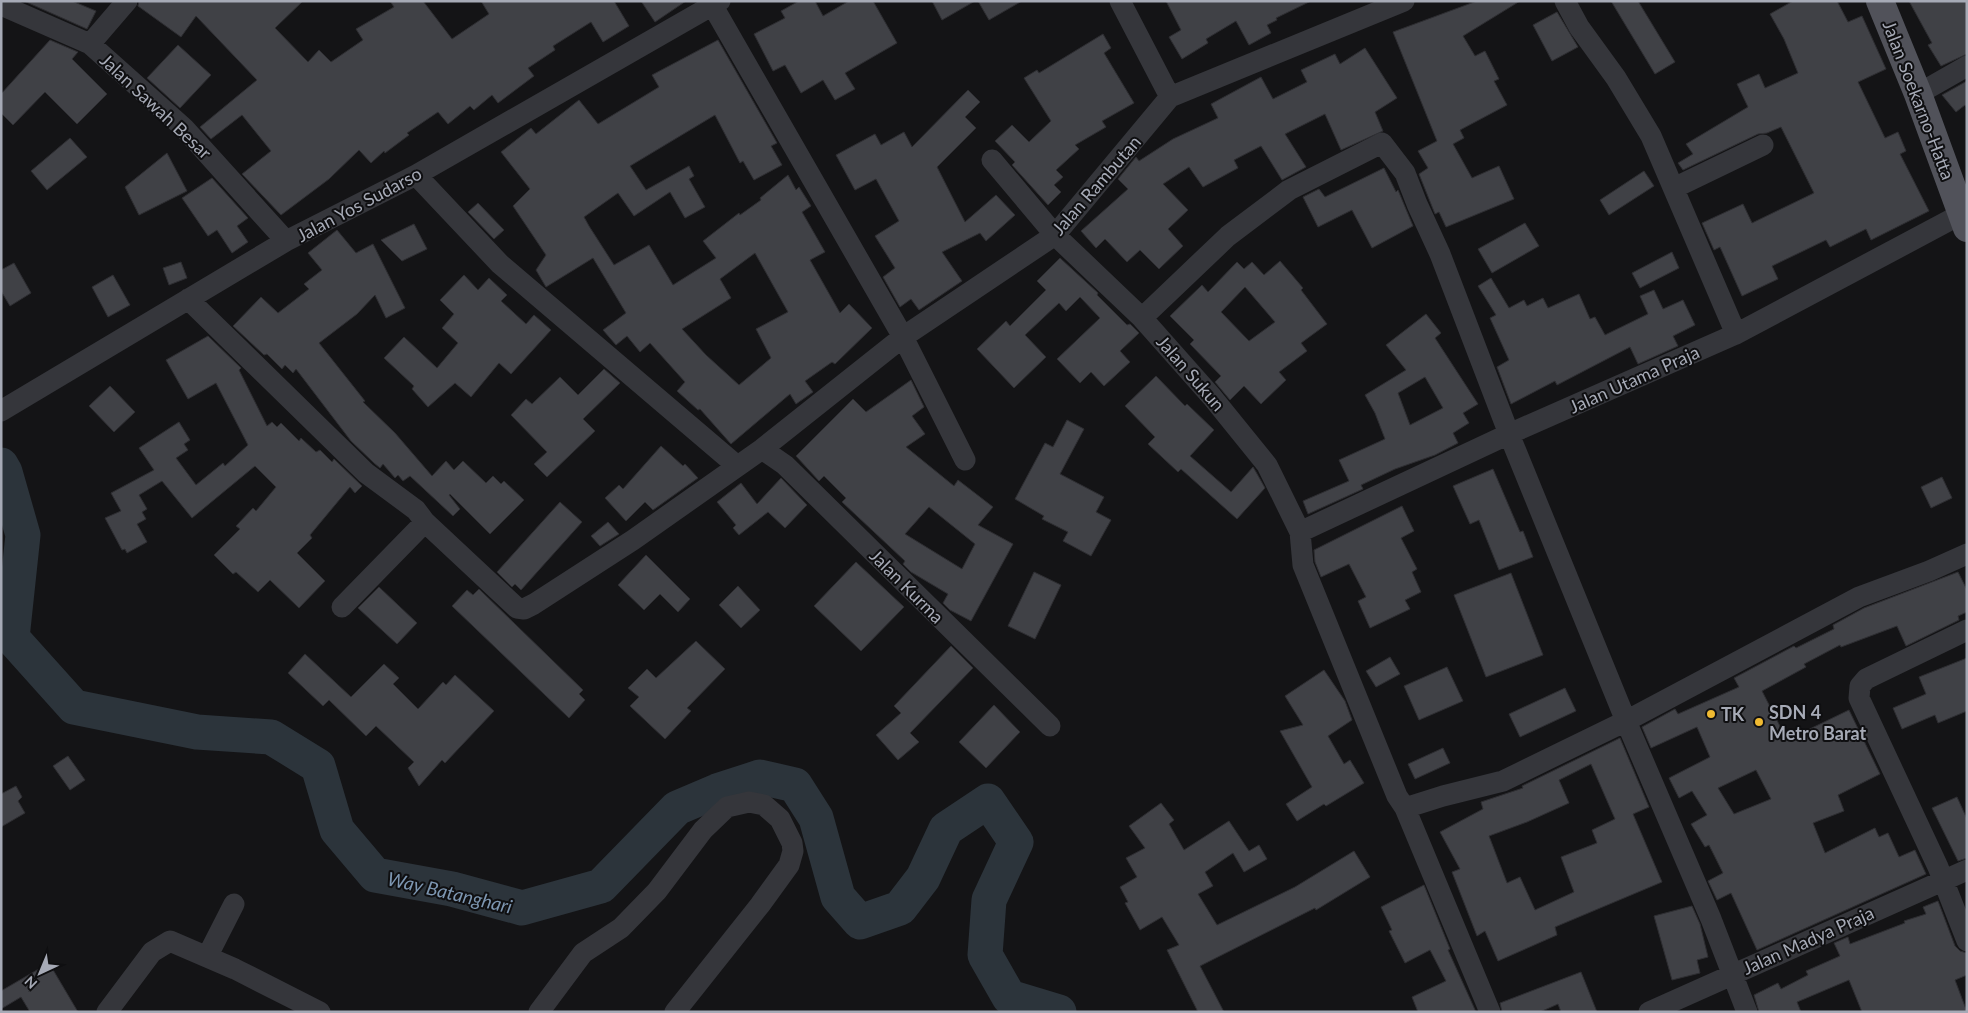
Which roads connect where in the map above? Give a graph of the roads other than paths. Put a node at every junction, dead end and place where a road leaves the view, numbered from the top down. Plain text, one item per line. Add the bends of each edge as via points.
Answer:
1 (127, 1) edge
2 (1120, 1) edge
3 (1404, 1) edge
4 (1565, 1) edge
5 (1880, 1) edge
6 (714, 3) edge
7 (1, 5) edge
8 (90, 44) junction
9 (1967, 66) edge
10 (1918, 94) junction
11 (1170, 97) junction
12 (1763, 145) dead end
13 (992, 160) dead end
14 (416, 175) junction
15 (1674, 188) junction
16 (1965, 218) edge
17 (1055, 234) junction
18 (286, 241) junction
19 (188, 299) junction
20 (1142, 318) junction
21 (1736, 334) junction
22 (902, 337) junction
23 (1, 411) edge
24 (1509, 434) junction
25 (762, 448) junction
26 (965, 460) dead end
27 (736, 465) junction
28 (425, 522) junction
29 (1300, 532) junction
30 (1967, 554) edge
31 (342, 607) dead end
32 (1967, 630) edge
33 (1626, 721) junction
34 (1050, 726) dead end
35 (1405, 808) junction
36 (1967, 870) edge
37 (1943, 880) junction
38 (234, 904) dead end
39 (1967, 941) edge
40 (207, 957) junction
41 (1732, 973) junction
42 (107, 1012) edge
43 (320, 1012) edge
44 (539, 1012) edge
45 (674, 1012) edge
46 (1490, 1012) edge
47 (1649, 1012) edge
48 (1747, 1012) edge

1 - 8 street
2 - 11 street
3 - 11 street, Jalan Rambutan
4 - 15 street via 1652,136
5 - 10 main road, Jalan Soekarno-Hatta
6 - 14 street, Jalan Yos Sudarso
6 - 22 street
7 - 8 street, Jalan Sawah Besar
8 - 18 street, Jalan Sawah Besar via 184,128
9 - 10 street
10 - 16 main road, Jalan Soekarno-Hatta
11 - 17 street, Jalan Rambutan
12 - 15 street
13 - 17 street, Jalan Sukun
14 - 18 street, Jalan Yos Sudarso
14 - 27 street via 500,264
15 - 21 street
16 - 21 street, Jalan Utama Praja
17 - 20 street, Jalan Sukun
17 - 22 street, Jalan Rambutan
18 - 19 street, Jalan Yos Sudarso
19 - 23 street, Jalan Yos Sudarso
19 - 28 street, Jalan Rambutan via 366,473 416,510
20 - 24 street via 1228,236 1289,190 1382,143 1405,173 1440,254
20 - 29 street, Jalan Sukun via 1267,465
21 - 24 street, Jalan Utama Praja
22 - 25 street, Jalan Rambutan
22 - 26 street
24 - 29 street, Jalan Utama Praja
24 - 33 street
25 - 27 street, Jalan Rambutan
25 - 34 street, Jalan Kurma via 785,465
27 - 28 street, Jalan Rambutan via 633,540 524,609 517,608
28 - 31 street
29 - 35 street via 1303,565 1397,796
30 - 33 street via 1859,598
32 - 37 street via 1866,679 1859,690 1859,698
33 - 35 street via 1503,782
33 - 41 street
35 - 46 street
36 - 37 street, Jalan Madya Praja
37 - 39 street
37 - 41 street, Jalan Madya Praja
38 - 40 street
40 - 42 street via 170,941 152,952
40 - 43 street
41 - 47 street, Jalan Madya Praja
41 - 48 street
44 - 45 street via 583,953 621,928 657,892 702,830 727,807 749,802 764,805 780,819 792,843 789,865

